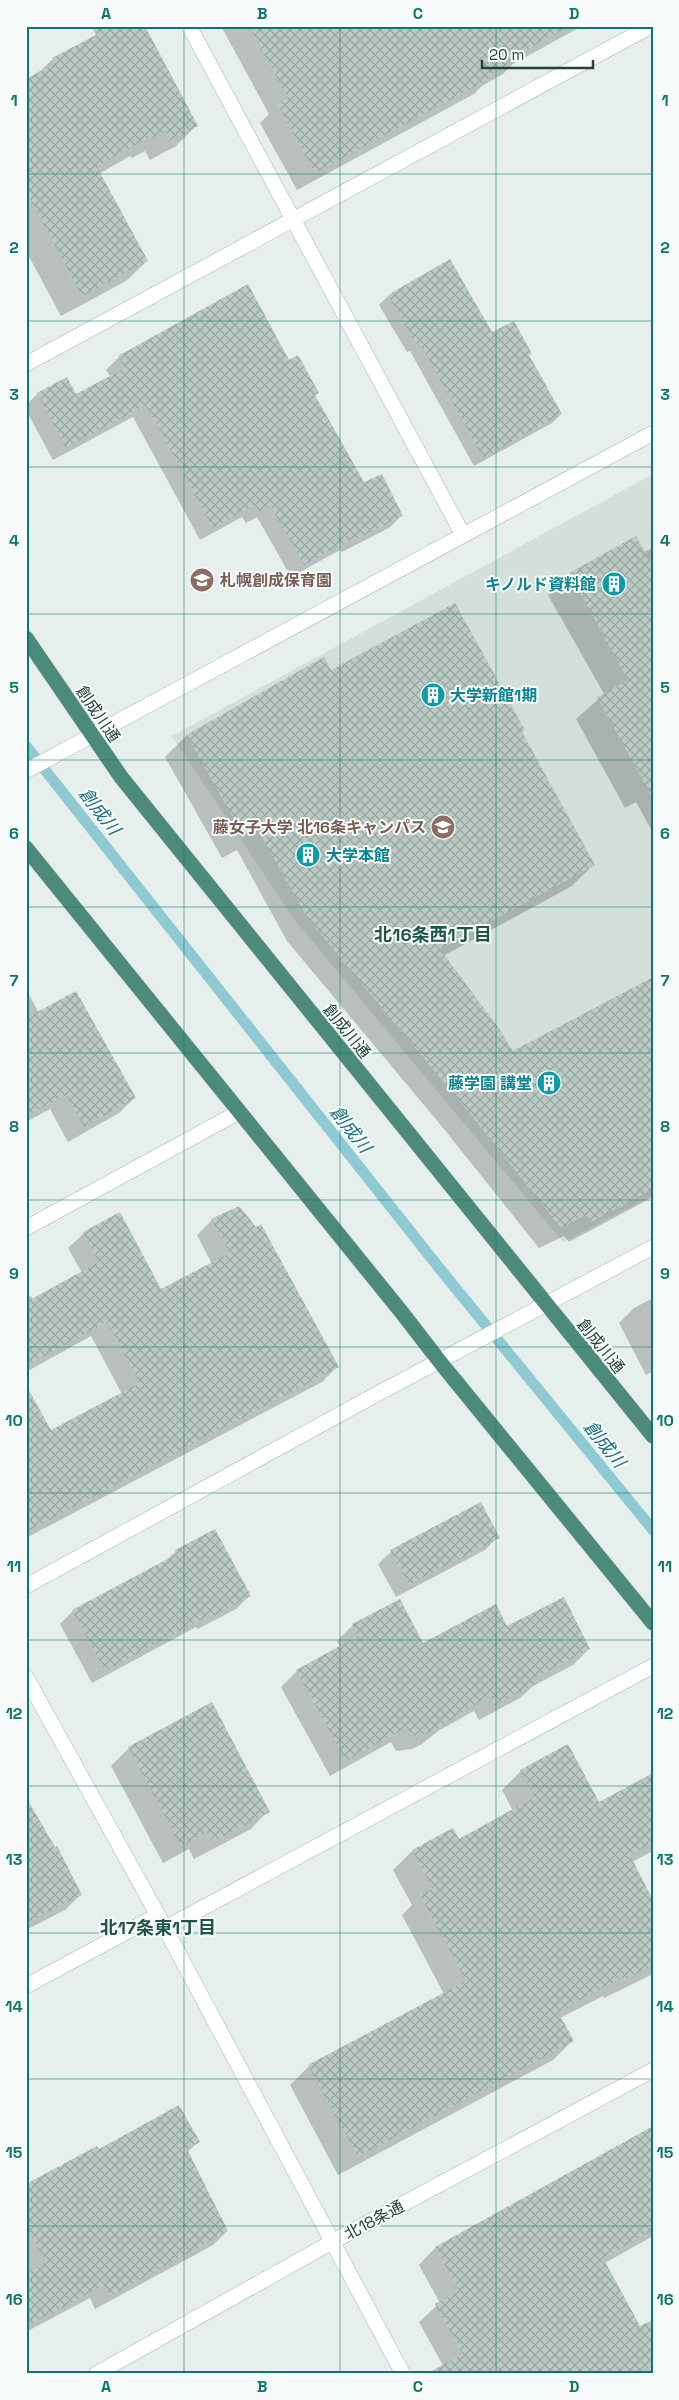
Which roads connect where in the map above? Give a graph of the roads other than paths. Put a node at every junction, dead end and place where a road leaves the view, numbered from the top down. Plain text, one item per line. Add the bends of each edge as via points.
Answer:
1 (189, 26) edge
2 (651, 26) edge
3 (293, 221) junction
4 (26, 364) edge
5 (653, 433) edge
6 (463, 535) junction
7 (26, 638) edge
8 (91, 736) junction
9 (26, 771) edge
10 (26, 848) edge
11 (239, 1112) junction
12 (26, 1228) edge
13 (653, 1247) edge
14 (546, 1305) junction
15 (440, 1362) junction
16 (653, 1436) edge
17 (26, 1586) edge
18 (653, 1623) edge
19 (653, 1666) edge
20 (26, 1677) edge
21 (161, 1922) junction
22 (26, 1986) edge
23 (653, 2070) edge
24 (332, 2242) junction
25 (96, 2374) edge
26 (403, 2374) edge

1 - 3 street
2 - 3 street
3 - 4 street
3 - 6 street
5 - 6 street
6 - 8 street
7 - 8 highway, 創成川通
8 - 9 street
8 - 14 highway, 創成川通 via 145,808
10 - 11 highway
11 - 12 street
11 - 15 highway
13 - 14 street
14 - 15 street
14 - 16 highway, 創成川通
15 - 17 street
15 - 18 highway
19 - 21 street
20 - 21 street
21 - 22 street
21 - 24 street
23 - 24 street, 北18条通
24 - 25 street, 北18条通
24 - 26 street

